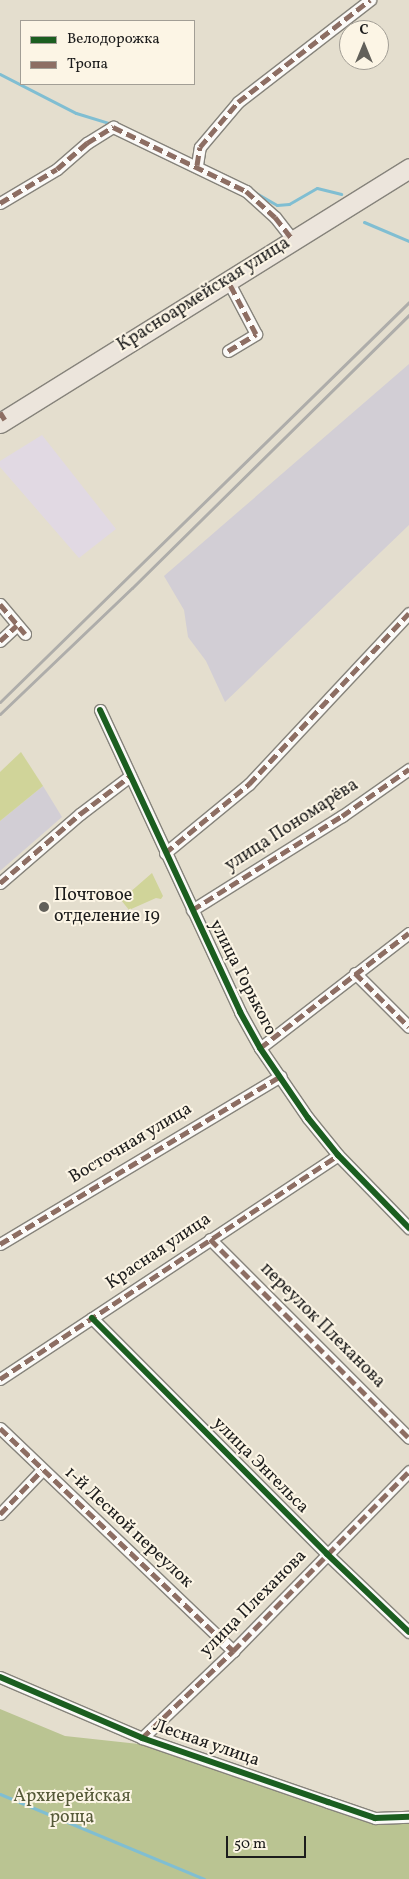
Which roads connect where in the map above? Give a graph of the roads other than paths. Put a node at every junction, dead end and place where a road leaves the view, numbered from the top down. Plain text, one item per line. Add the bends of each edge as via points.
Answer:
1 (370, 0) edge
2 (197, 165) junction
3 (409, 168) edge
4 (0, 203) edge
5 (293, 240) junction
6 (228, 281) junction
7 (228, 351) dead end
8 (2, 418) edge
9 (0, 604) edge
10 (409, 613) edge
11 (0, 641) edge
12 (100, 710) dead end
13 (409, 769) edge
14 (130, 776) junction
15 (165, 853) junction
16 (0, 883) edge
17 (192, 910) junction
18 (409, 933) edge
19 (355, 973) junction
20 (409, 1027) edge
21 (260, 1048) junction
22 (281, 1076) junction
23 (338, 1156) junction
24 (409, 1228) edge
25 (210, 1239) junction
26 (0, 1244) edge
27 (92, 1318) junction
28 (0, 1379) edge
29 (0, 1428) edge
30 (409, 1438) edge
31 (42, 1470) junction
32 (409, 1470) edge
33 (0, 1514) edge
34 (327, 1554) junction
35 (409, 1632) edge
36 (233, 1651) junction
37 (0, 1677) edge
38 (142, 1738) junction
39 (409, 1817) edge

1 - 2 street via 238,102 200,147
2 - 4 street via 113,127 87,143 51,173
2 - 5 street via 246,191 275,217
3 - 5 main road, Красноармейская улица
5 - 6 main road, Красноармейская улица
6 - 7 street via 256,334
6 - 8 main road, Красноармейская улица
9 - 11 street via 21,630
10 - 15 street via 249,784
12 - 14 street, улица Горького
13 - 17 street, улица Пономарёва via 342,816
14 - 15 street, улица Горького
14 - 16 street
15 - 17 street, улица Горького
17 - 21 street, улица Горького
18 - 19 street
19 - 20 street
19 - 21 street
21 - 22 street, улица Горького
22 - 23 street, улица Горького
22 - 26 street, Восточная улица
23 - 24 street, улица Горького
23 - 25 street, Красная улица
25 - 27 street, Красная улица
25 - 30 street, переулок Плеханова
27 - 28 street, Красная улица
27 - 34 street, улица Энгельса
29 - 31 street, 1-й Лесной переулок
31 - 33 street
31 - 36 street, 1-й Лесной переулок
32 - 34 street, улица Плеханова
34 - 35 street, улица Энгельса
34 - 36 street, улица Плеханова
36 - 38 street, улица Плеханова
37 - 38 street, Лесная улица
38 - 39 street, Лесная улица via 376,1818

